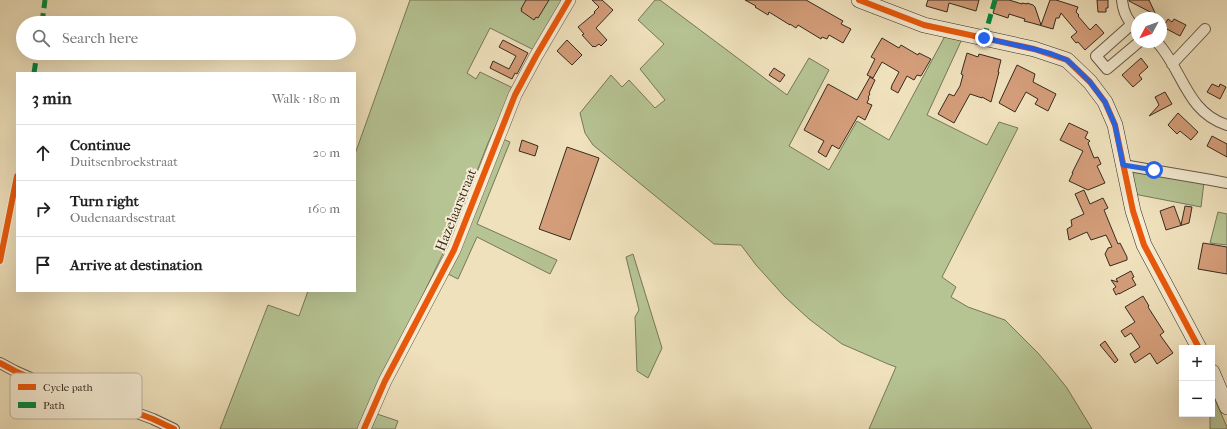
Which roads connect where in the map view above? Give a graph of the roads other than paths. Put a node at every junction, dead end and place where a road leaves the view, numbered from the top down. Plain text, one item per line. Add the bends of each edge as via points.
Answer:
1 (569, 0) edge
2 (859, 0) edge
3 (1122, 0) edge
4 (1131, 22) edge
5 (1131, 28) edge
6 (1205, 29) dead end
7 (1133, 48) edge
8 (1162, 48) edge
9 (1172, 64) junction
10 (1227, 125) edge
11 (1123, 165) junction
12 (1227, 183) edge
13 (1197, 345) edge
14 (0, 363) edge
15 (19, 373) edge
16 (1215, 379) edge
17 (1227, 407) edge
18 (142, 415) edge
19 (174, 429) edge
20 (364, 429) edge

1 - 20 street, Hazelaarstraat via 515,95 454,250 385,381
2 - 11 main road via 924,25 1034,49 1067,60 1090,82 1105,102 1115,125
3 - 4 street
5 - 7 street via 1096,56 1107,69
6 - 9 street
8 - 9 street
9 - 10 street via 1191,99 1215,121
11 - 12 street
11 - 13 main road via 1133,211 1144,245
14 - 15 street
16 - 17 main road
18 - 19 street

